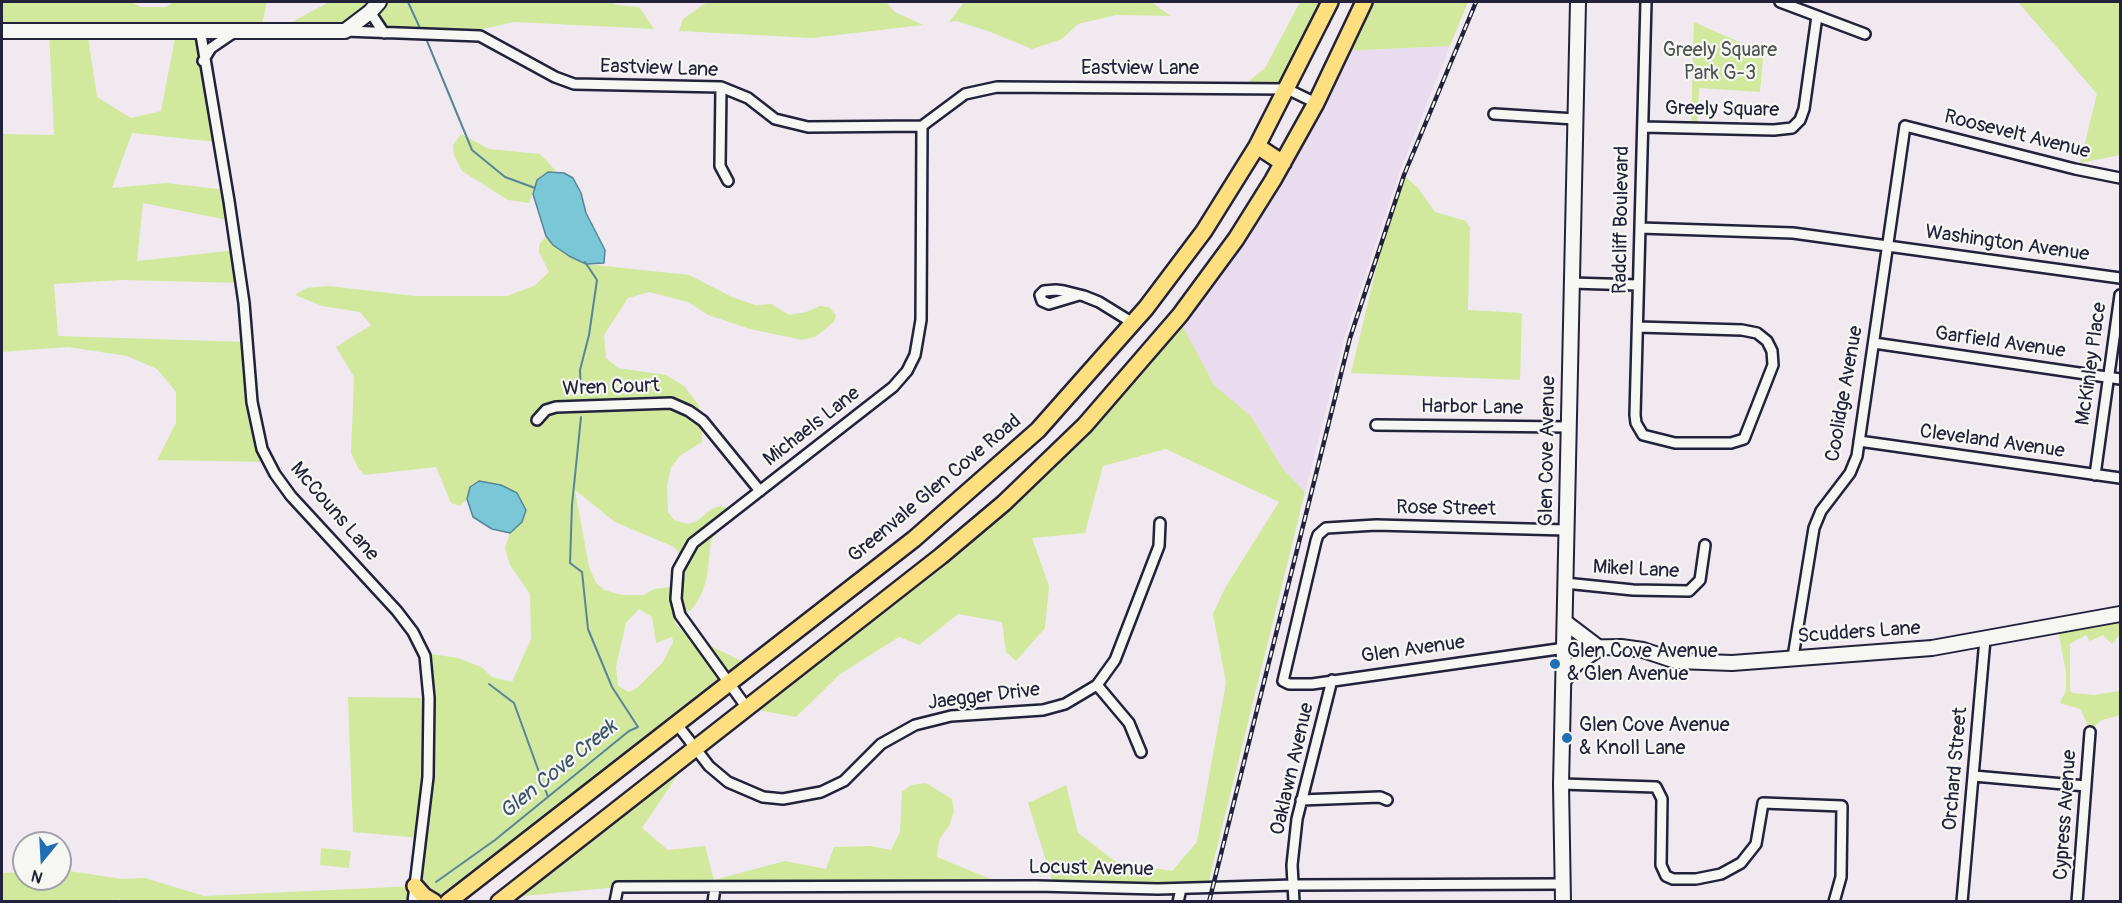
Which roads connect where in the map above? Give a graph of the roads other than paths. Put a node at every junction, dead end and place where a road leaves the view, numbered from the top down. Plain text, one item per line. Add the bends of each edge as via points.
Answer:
1 (1330, 2) edge
2 (1364, 2) edge
3 (1578, 2) edge
4 (1646, 2) edge
5 (1780, 2) edge
6 (374, 7) edge
7 (1817, 16) junction
8 (200, 29) junction
9 (239, 29) junction
10 (2, 31) edge
11 (345, 31) junction
12 (384, 33) junction
13 (1865, 34) dead end
14 (203, 62) junction
15 (722, 87) junction
16 (1287, 89) junction
17 (1316, 103) junction
18 (1494, 114) dead end
19 (1575, 119) junction
20 (922, 126) junction
21 (1905, 126) joint
22 (1643, 127) junction
23 (1257, 146) junction
24 (1284, 163) junction
25 (2121, 178) edge
26 (728, 181) dead end
27 (1640, 228) junction
28 (1888, 246) junction
29 (2121, 278) edge
30 (1571, 282) junction
31 (1638, 285) junction
32 (1079, 295) dead end
33 (2121, 295) edge
34 (1132, 322) junction
35 (1638, 327) junction
36 (1874, 343) junction
37 (2109, 377) junction
38 (2121, 379) edge
39 (537, 420) dead end
40 (1376, 425) dead end
41 (1568, 427) junction
42 (1859, 441) junction
43 (2095, 475) junction
44 (2121, 478) edge
45 (760, 491) junction
46 (1160, 523) dead end
47 (1566, 530) junction
48 (1705, 545) dead end
49 (1565, 584) junction
50 (2121, 614) edge
51 (1565, 622) junction
52 (1985, 639) junction
53 (1565, 648) junction
54 (1600, 648) junction
55 (1793, 657) junction
56 (1288, 665) joint
57 (1332, 680) junction
58 (1564, 681) junction
59 (728, 682) junction
60 (1097, 685) junction
61 (747, 708) junction
62 (676, 723) junction
63 (2090, 732) dead end
64 (696, 749) junction
65 (1141, 752) dead end
66 (1974, 776) junction
67 (1561, 784) junction
68 (2086, 786) junction
69 (1301, 800) junction
70 (1387, 800) dead end
71 (1563, 884) junction
72 (1294, 885) junction
73 (715, 888) junction
74 (1181, 889) junction
75 (414, 894) edge
76 (434, 902) edge
77 (448, 902) edge
78 (498, 902) edge
79 (615, 902) edge
80 (714, 902) edge
81 (1178, 902) edge
82 (1294, 902) edge
83 (1563, 902) edge
84 (1834, 902) edge
85 (1962, 902) edge
86 (2077, 902) edge

1 - 16 main road, Greenvale Glen Cove Road
2 - 17 main road
3 - 19 main road, Glen Cove Avenue
4 - 22 street, Radcliff Boulevard
5 - 7 street
6 - 11 main road
6 - 12 street
7 - 13 street
7 - 22 street, Greely Square via 1803,109 1792,128
8 - 9 main road
8 - 10 main road
8 - 14 street, McCouns Lane
9 - 11 main road
9 - 14 street via 211,48
11 - 12 street, Eastview Lane
12 - 15 street, Eastview Lane via 480,36 574,84
14 - 75 street, McCouns Lane via 229,201 244,303 252,402 262,449 291,496 397,611 425,656 428,777
15 - 20 street, Eastview Lane via 792,125
15 - 26 street via 720,166
16 - 17 street, Eastview Lane
16 - 20 street, Eastview Lane via 997,87 965,94
16 - 23 main road, Greenvale Glen Cove Road
17 - 24 main road
18 - 19 street
19 - 30 main road, Glen Cove Avenue
20 - 45 street, Michaels Lane via 921,320 915,355 893,387
21 - 25 street, Roosevelt Avenue
21 - 28 street, Coolidge Avenue
22 - 27 street, Radcliff Boulevard
23 - 24 main road
23 - 34 main road, Greenvale Glen Cove Road via 1204,231
24 - 61 main road via 1212,273 1142,361 1076,434 941,556
27 - 28 street, Washington Avenue via 1775,231
27 - 31 street, Radcliff Boulevard
28 - 29 street, Washington Avenue
28 - 36 street, Coolidge Avenue
30 - 31 street
30 - 41 main road, Glen Cove Avenue
31 - 35 street, Radcliff Boulevard
32 - 34 street
33 - 37 street, McKinley Place
34 - 59 main road, Greenvale Glen Cove Road via 1038,430 1005,461 914,539
35 - 35 street, Radcliff Boulevard via 1638,430 1645,436 1693,444 1741,441 1772,368 1773,356 1767,341 1751,331
36 - 37 street, Garfield Avenue
36 - 42 street, Coolidge Avenue
37 - 38 street, Garfield Avenue
37 - 43 street, McKinley Place
39 - 45 street, Wren Court via 555,407 671,403 703,421
40 - 41 street, Harbor Lane
41 - 47 main road, Glen Cove Avenue
42 - 43 street, Cleveland Avenue
42 - 55 street, Coolidge Avenue via 1850,473 1821,511 1814,528
43 - 44 street, Cleveland Avenue
45 - 59 street, Michaels Lane via 693,543 682,558 676,577 680,615
46 - 60 street, Jaegger Drive via 1159,546 1132,620 1115,660
47 - 49 main road, Glen Cove Avenue
47 - 56 street, Rose Street via 1376,525 1326,528 1316,541
48 - 49 street, Mikel Lane via 1700,580 1689,591
49 - 51 main road, Glen Cove Avenue
50 - 52 main road, Scudders Lane
51 - 53 main road, Glen Cove Avenue
51 - 54 main road
52 - 55 main road, Scudders Lane via 1932,648
52 - 66 street, Orchard Street
53 - 54 main road, Scudders Lane
53 - 57 street, Glen Avenue
53 - 58 main road, Glen Cove Avenue
54 - 55 main road, Scudders Lane via 1642,650 1676,661 1700,663
54 - 58 main road via 1576,664
56 - 57 street, Glen Avenue via 1284,681 1289,684
57 - 69 street, Oaklawn Avenue
58 - 67 main road, Glen Cove Avenue
59 - 61 street, Michaels Lane
59 - 62 main road, Greenvale Glen Cove Road
60 - 64 street, Jaegger Drive via 1065,704 1043,710 951,716 915,724 881,744 844,781 800,798 763,797 744,790 718,775
60 - 65 street via 1129,723
61 - 64 main road
62 - 64 street, Jaegger Drive
62 - 77 main road, Greenvale Glen Cove Road
63 - 68 street, Cypress Avenue
64 - 78 main road
66 - 68 street
66 - 85 street, Orchard Street
67 - 71 main road, Glen Cove Avenue
67 - 84 street via 1656,787 1662,799 1661,865 1665,876 1673,879 1721,874 1741,863 1755,844 1763,803 1842,806 1841,877
68 - 86 street, Cypress Avenue
69 - 70 street
69 - 72 street, Oaklawn Avenue via 1294,835
71 - 72 street, Locust Avenue
71 - 83 main road, Glen Cove Avenue
72 - 74 street, Locust Avenue
72 - 82 street, Oaklawn Avenue
73 - 74 street, Locust Avenue via 1037,885
73 - 79 street, Locust Avenue via 618,888
73 - 80 street
74 - 81 street
75 - 76 main road

